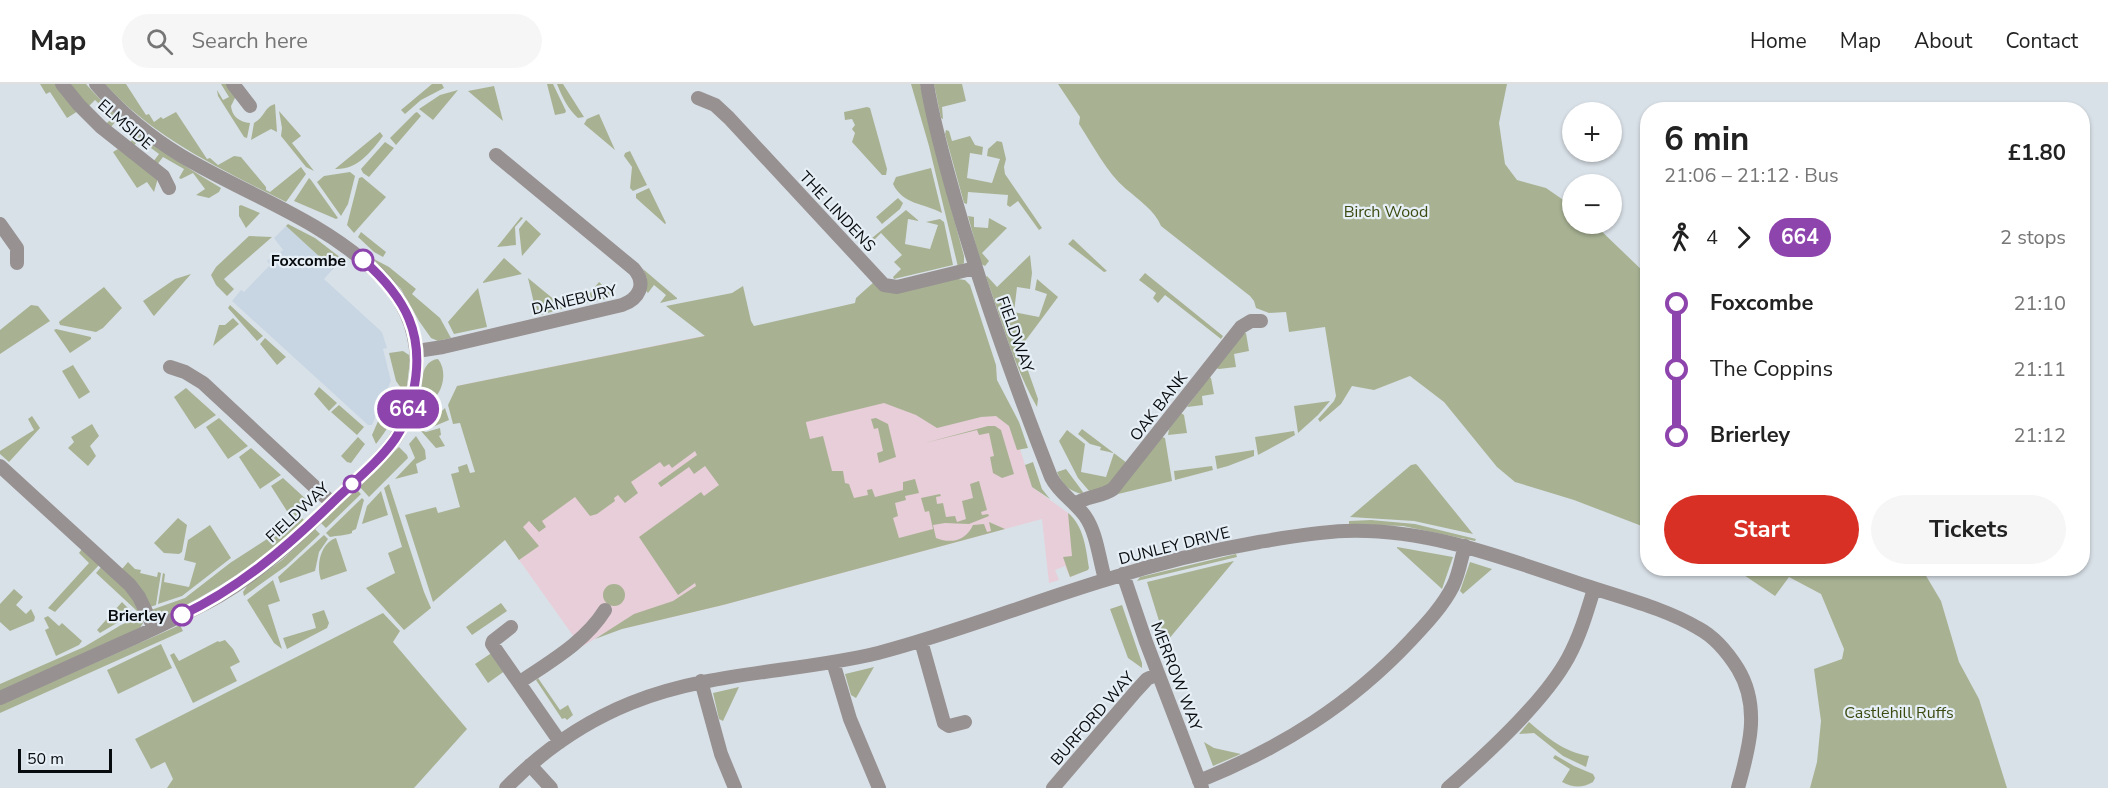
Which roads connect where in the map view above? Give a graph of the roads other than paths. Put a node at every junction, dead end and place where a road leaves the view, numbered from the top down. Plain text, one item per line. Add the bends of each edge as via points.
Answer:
1 (62, 84) edge
2 (96, 84) edge
3 (233, 84) edge
4 (927, 84) edge
5 (698, 98) dead end
6 (250, 106) dead end
7 (496, 155) dead end
8 (169, 188) dead end
9 (0, 224) edge
10 (18, 263) dead end
11 (975, 268) junction
12 (1261, 321) dead end
13 (417, 351) junction
14 (170, 367) dead end
15 (0, 466) edge
16 (332, 502) junction
17 (1075, 504) junction
18 (1465, 546) junction
19 (1123, 574) junction
20 (1105, 579) junction
21 (1594, 589) junction
22 (605, 610) dead end
23 (511, 627) dead end
24 (154, 628) junction
25 (921, 640) junction
26 (833, 662) junction
27 (1158, 674) junction
28 (700, 681) junction
29 (520, 682) junction
30 (0, 698) edge
31 (964, 722) dead end
32 (560, 742) junction
33 (530, 765) junction
34 (1200, 784) edge
35 (506, 788) edge
36 (550, 788) edge
37 (735, 788) edge
38 (879, 788) edge
39 (1053, 788) edge
40 (1448, 788) edge
41 (1738, 788) edge

1 - 8 street, ELMSIDE via 101,127 163,176
2 - 13 street, FIELDWAY via 132,120 176,152 318,227 356,254 386,281 399,299 410,320
3 - 6 street
4 - 11 street, FIELDWAY
5 - 11 street, THE LINDENS via 715,105 729,118 884,285 897,287
7 - 13 street, DANEBURY via 634,269 640,281 639,293 622,305
9 - 10 street via 17,248
11 - 17 street, FIELDWAY via 1051,477
12 - 17 street, OAK BANK via 1241,327 1113,489
13 - 16 street, FIELDWAY via 412,398 397,435 379,458
14 - 16 street via 202,383
15 - 24 street via 130,585
16 - 24 street, FIELDWAY via 287,546 232,588
17 - 20 street, FIELDWAY via 1090,525
18 - 19 street, DUNLEY DRIVE via 1398,533 1331,532 1234,546
18 - 21 street, DUNLEY DRIVE
18 - 34 street via 1447,596 1429,621 1377,674 1283,743
19 - 20 street, DUNLEY DRIVE
19 - 27 street, MERROW WAY
20 - 25 street, DUNLEY DRIVE
21 - 40 street via 1574,647 1557,675 1504,735
21 - 41 street, DUNLEY DRIVE via 1699,628 1732,661 1746,687 1751,710 1751,737
22 - 29 street via 579,640
23 - 29 street via 492,642
24 - 30 street, FIELDWAY
25 - 26 street, DUNLEY DRIVE
25 - 31 street via 944,723 949,726
26 - 28 street, DUNLEY DRIVE
26 - 38 street via 849,719
27 - 34 street, MERROW WAY
27 - 39 street, BURFORD WAY via 1142,684
28 - 32 street, DUNLEY DRIVE via 626,705
28 - 37 street
29 - 32 street
32 - 33 street, DUNLEY DRIVE
33 - 35 street, DUNLEY DRIVE
33 - 36 street

